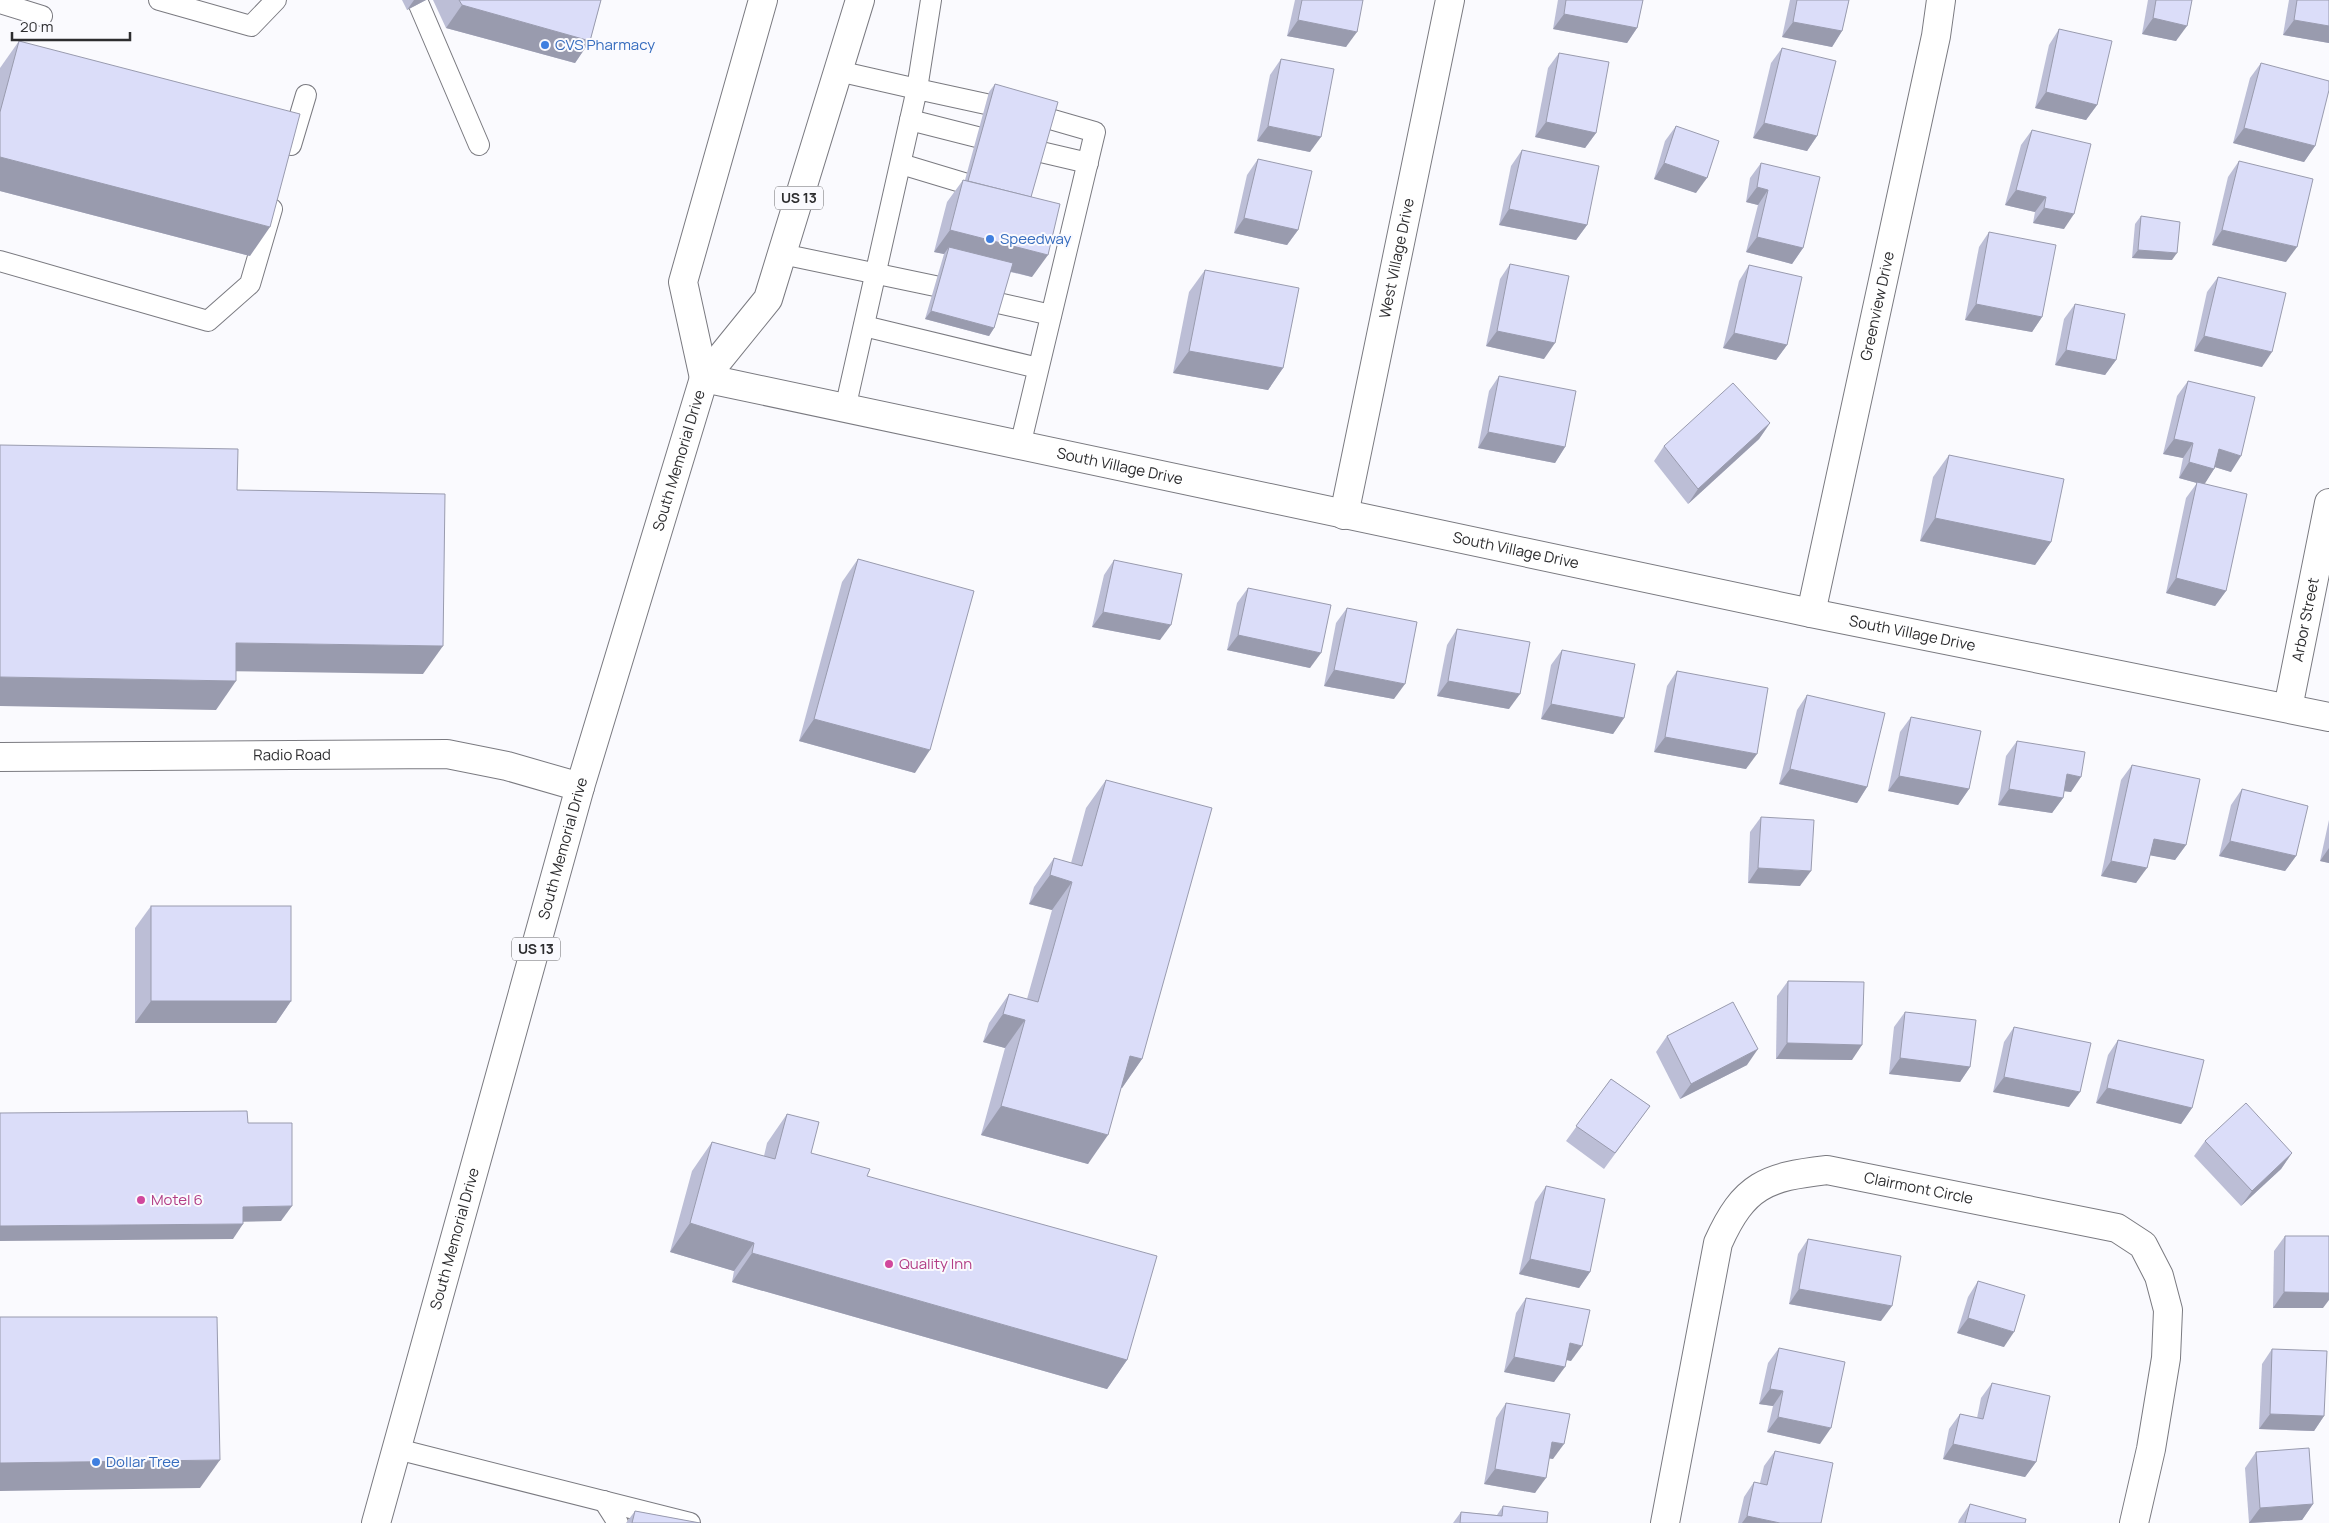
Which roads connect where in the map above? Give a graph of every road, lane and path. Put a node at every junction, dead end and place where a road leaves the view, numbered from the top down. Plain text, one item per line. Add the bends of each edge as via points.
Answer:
1 (159, 0) edge
2 (276, 0) edge
3 (417, 0) edge
4 (764, 0) edge
5 (860, 0) edge
6 (931, 0) edge
7 (1450, 0) edge
8 (1941, 0) edge
9 (0, 3) edge
10 (42, 16) dead end
11 (838, 71) junction
12 (917, 89) junction
13 (306, 95) dead end
14 (986, 104) dead end
15 (1050, 119) edge
16 (910, 120) junction
17 (977, 137) dead end
18 (479, 145) dead end
19 (1041, 152) edge
20 (286, 161) edge
21 (1088, 163) junction
22 (901, 164) junction
23 (964, 183) edge
24 (278, 189) edge
25 (782, 254) junction
26 (0, 260) edge
27 (877, 273) junction
28 (935, 286) dead end
29 (998, 303) edge
30 (1051, 315) junction
31 (864, 326) junction
32 (1038, 368) junction
33 (704, 378) junction
34 (845, 409) junction
35 (1020, 446) junction
36 (2329, 503) edge
37 (1344, 515) junction
38 (1812, 613) junction
39 (2288, 708) junction
40 (2329, 717) edge
41 (0, 757) edge
42 (580, 787) junction
43 (397, 1449) junction
44 (604, 1501) junction
45 (376, 1523) edge
46 (618, 1523) edge
47 (690, 1523) edge
48 (1664, 1523) edge
49 (2134, 1523) edge

1 - 2 lane via 251,26
3 - 18 lane
4 - 33 street, South Memorial Drive / US 13 via 683,282
5 - 11 street, South Memorial Drive / US 13
6 - 12 lane
7 - 37 street, West Village Drive
8 - 38 street, Greenview Drive via 1936,36
9 - 10 lane
11 - 12 lane
11 - 25 street, South Memorial Drive / US 13
12 - 14 lane
12 - 16 lane
13 - 20 lane
15 - 21 lane via 1095,132
16 - 17 lane
16 - 22 lane
19 - 21 lane
21 - 30 lane via 1068,210
22 - 23 lane
22 - 27 lane
24 - 26 lane via 250,284 208,321
25 - 27 lane
25 - 33 street, South Memorial Drive / US 13 via 768,299
27 - 28 lane
27 - 31 lane
29 - 30 lane
30 - 32 lane
31 - 32 lane
31 - 34 lane
32 - 35 lane
33 - 34 street, South Village Drive
33 - 42 street, South Memorial Drive / US 13
34 - 35 street, South Village Drive
35 - 37 street, South Village Drive
36 - 39 street, Arbor Street
37 - 38 street, South Village Drive
38 - 39 street, South Village Drive
39 - 40 street, South Village Drive
41 - 42 street, Radio Road via 447,754 507,766
42 - 43 street, South Memorial Drive / US 13
43 - 44 lane
43 - 45 street, South Memorial Drive / US 13
44 - 46 lane
44 - 47 lane
48 - 49 street, Clairmont Circle via 1718,1243 1730,1216 1752,1191 1787,1174 1827,1170 2117,1228 2143,1245 2159,1276 2168,1310 2166,1358 2151,1449

